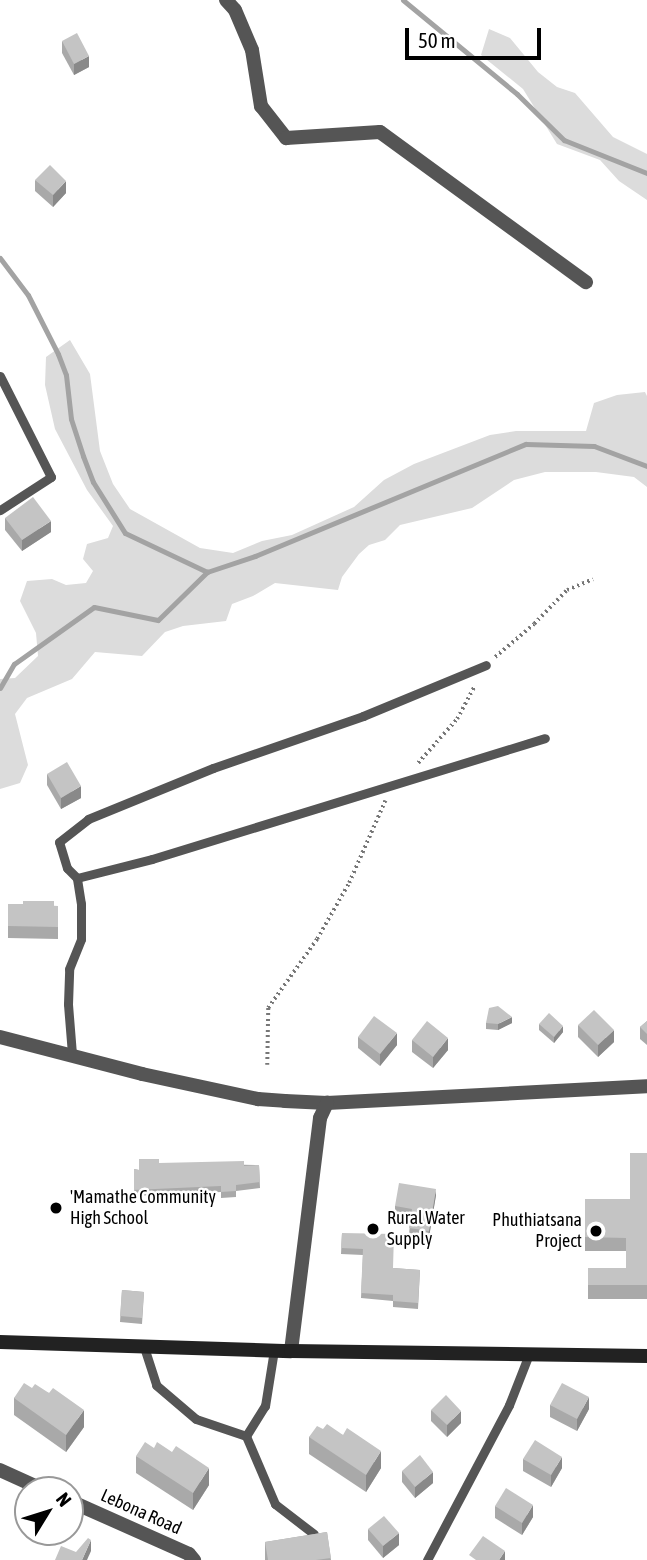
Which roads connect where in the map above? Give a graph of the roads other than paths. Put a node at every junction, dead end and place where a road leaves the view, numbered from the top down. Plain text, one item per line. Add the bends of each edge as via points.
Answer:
1 (226, 0) edge
2 (586, 282) dead end
3 (0, 376) edge
4 (0, 510) edge
5 (486, 665) road end
6 (545, 738) dead end
7 (77, 878) junction
8 (0, 1037) edge
9 (72, 1054) junction
10 (647, 1086) edge
11 (327, 1103) junction
12 (0, 1342) edge
13 (144, 1347) junction
14 (274, 1350) junction
15 (291, 1351) junction
16 (529, 1354) junction
17 (647, 1356) edge
18 (246, 1436) junction
19 (84, 1507) edge
20 (314, 1534) edge
21 (194, 1560) edge
22 (426, 1560) edge

1 - 2 street via 252,50 261,106 286,138 380,132
3 - 4 lane via 51,477
5 - 7 lane via 88,819 59,842 67,868
6 - 7 lane
7 - 9 lane via 81,939 69,969
8 - 9 street
9 - 11 street via 258,1099
10 - 11 street
11 - 15 street via 320,1118
12 - 13 main road
13 - 14 main road
13 - 18 lane via 156,1385 196,1419
14 - 15 main road
14 - 18 lane via 265,1406
15 - 16 main road
16 - 17 main road
16 - 22 lane via 509,1405
18 - 20 lane via 275,1504
19 - 21 street, Lebona Road

